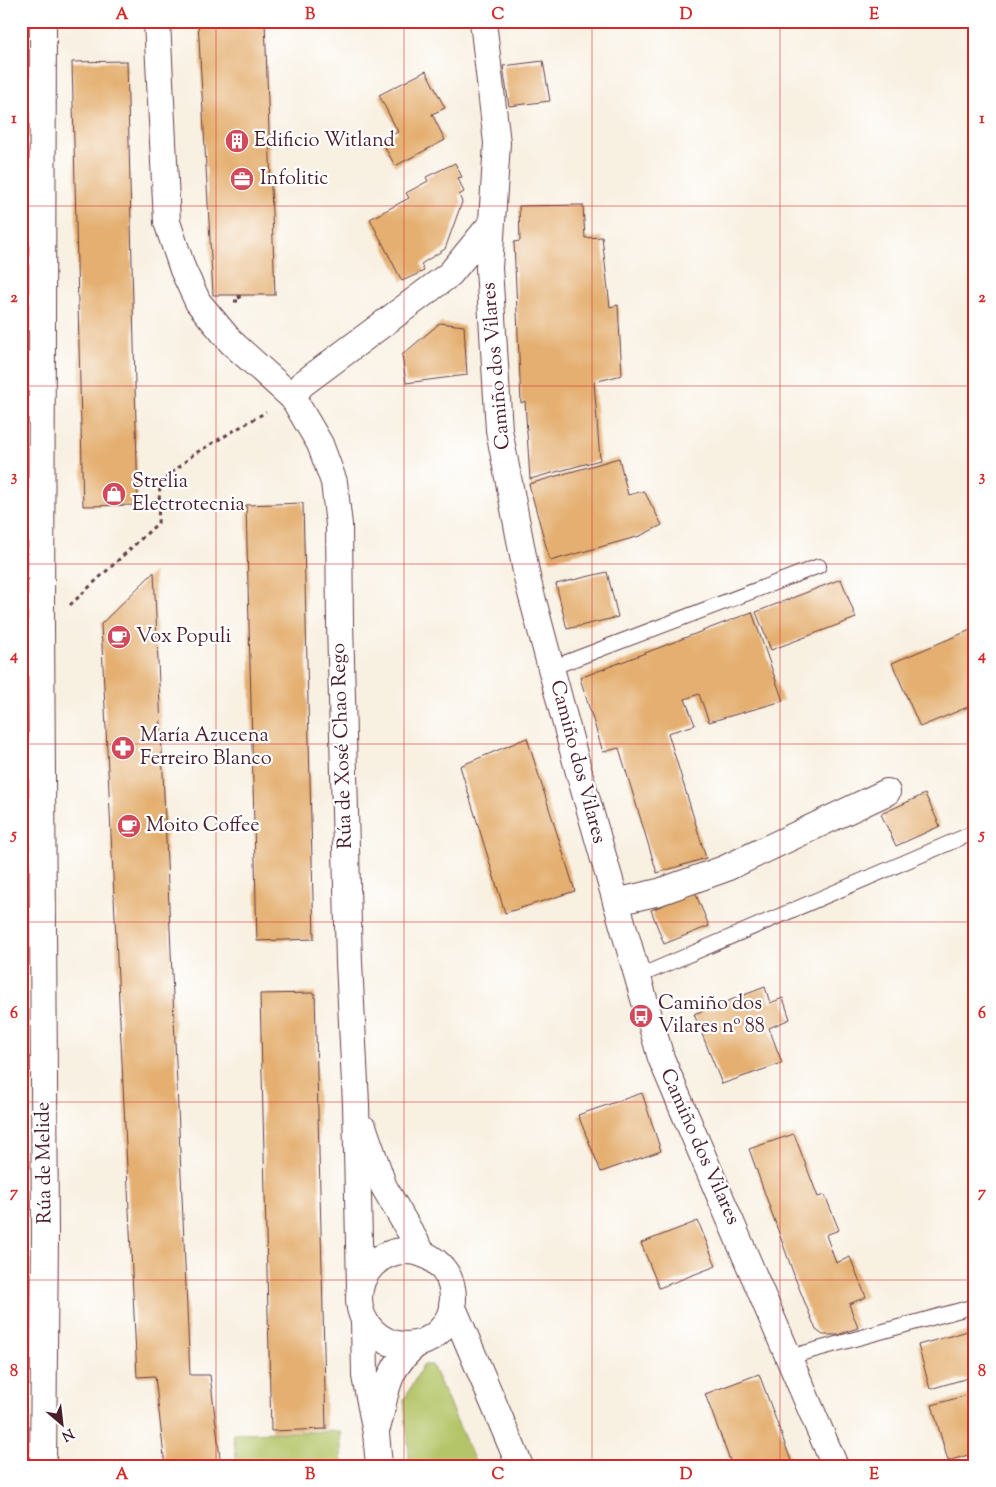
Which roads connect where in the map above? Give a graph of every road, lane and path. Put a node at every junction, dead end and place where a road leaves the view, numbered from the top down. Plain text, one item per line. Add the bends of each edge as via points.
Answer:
1 (43, 21) edge
2 (157, 21) edge
3 (483, 21) edge
4 (491, 224) junction
5 (489, 268) junction
6 (450, 274) junction
7 (293, 398) junction
8 (818, 566) dead end
9 (41, 624) junction
10 (551, 668) junction
11 (887, 792) dead end
12 (975, 832) edge
13 (32, 837) edge
14 (616, 902) junction
15 (637, 977) junction
16 (356, 1104) junction
17 (424, 1254) junction
18 (360, 1288) junction
19 (452, 1305) junction
20 (975, 1306) edge
21 (364, 1320) junction
22 (423, 1341) junction
23 (789, 1356) junction
24 (497, 1412) junction
25 (376, 1433) junction
26 (43, 1466) edge
27 (379, 1466) edge
28 (520, 1466) edge
29 (835, 1466) edge

1 - 9 street, Rúa de Melide
2 - 7 street, Rúa de Xosé Chao Rego via 167,222 183,270 198,302 231,342
3 - 4 street, Camiño dos Vilares via 497,143
4 - 5 street, Camiño dos Vilares
4 - 6 street
5 - 6 street
5 - 10 street, Camiño dos Vilares via 499,430 528,582
6 - 7 street via 301,385
7 - 9 path via 194,454 160,483 158,523 77,601
7 - 16 street, Rúa de Xosé Chao Rego via 320,444 334,482 339,525 349,952
8 - 10 lane
9 - 13 street, Rúa de Melide
10 - 14 street, Camiño dos Vilares
11 - 14 street via 724,869 659,892
12 - 15 lane
13 - 26 street, Rúa de Melide via 45,1232
14 - 15 street, Camiño dos Vilares
15 - 23 street, Camiño dos Vilares via 661,1058
16 - 17 street, Rúa de Xosé Chao Rego via 384,1187
16 - 18 street, Rúa de Xosé Chao Rego
17 - 18 street via 397,1252 384,1256 373,1264
17 - 19 street via 447,1275 452,1289
18 - 21 street
19 - 22 street via 440,1330
19 - 24 street
20 - 23 lane
21 - 22 street via 374,1333 387,1341 402,1345
21 - 25 street via 365,1376
22 - 24 street via 450,1350
22 - 25 street via 400,1357 389,1378
23 - 29 street, Camiño dos Vilares
24 - 28 street
25 - 27 street

